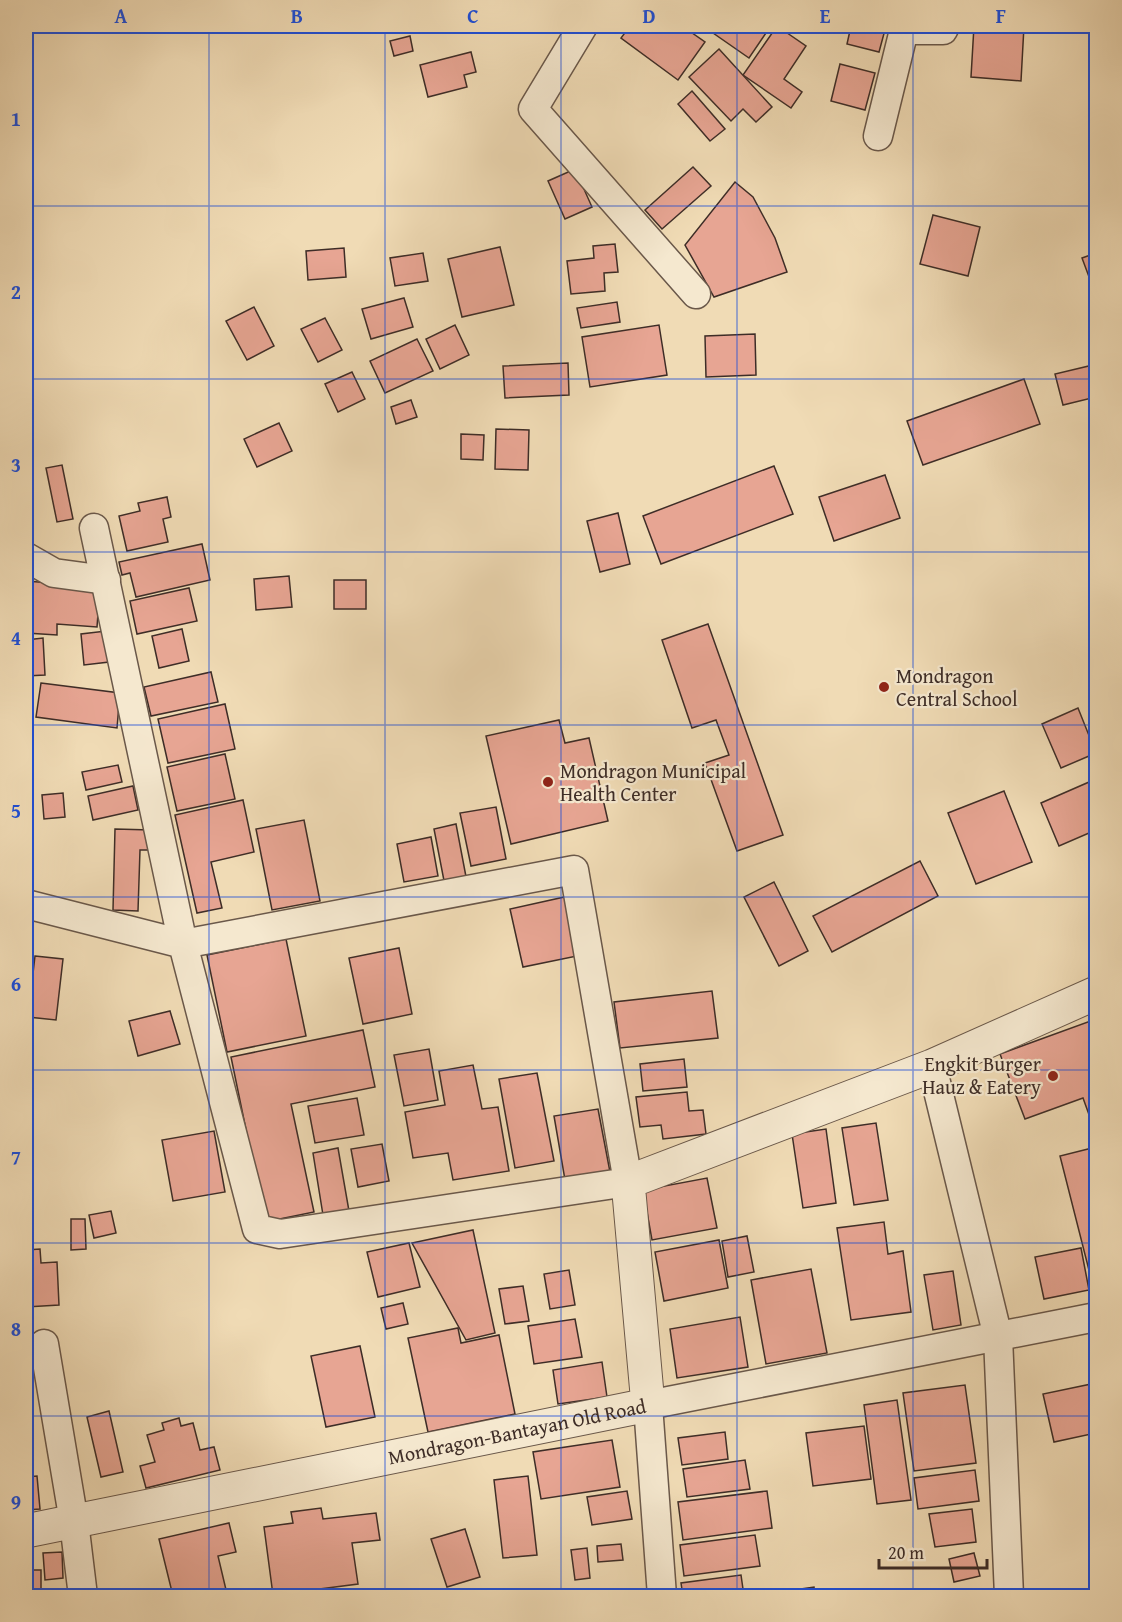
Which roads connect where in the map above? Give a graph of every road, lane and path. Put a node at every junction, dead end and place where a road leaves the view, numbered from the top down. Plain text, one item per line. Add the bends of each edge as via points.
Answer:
1 (583, 26) edge
2 (945, 26) edge
3 (878, 136) dead end
4 (696, 294) dead end
5 (94, 528) dead end
6 (26, 557) edge
7 (106, 580) junction
8 (26, 904) edge
9 (183, 944) junction
10 (1096, 993) edge
11 (932, 1066) junction
12 (628, 1182) junction
13 (1096, 1317) edge
14 (998, 1337) junction
15 (44, 1344) dead end
16 (648, 1405) junction
17 (74, 1522) junction
18 (26, 1531) edge
19 (82, 1596) edge
20 (663, 1596) edge
21 (1009, 1596) edge

1 - 4 street via 533,109
2 - 3 street via 943,30 904,30
5 - 7 street
6 - 7 street via 54,573
7 - 9 street
8 - 9 street
9 - 12 street via 257,1229 280,1234
9 - 12 street via 574,870
10 - 11 street
11 - 12 street
11 - 14 street
12 - 16 street, Mondragon-Bantayan Old Road
13 - 14 street
14 - 16 street
14 - 21 street
15 - 17 street
16 - 17 street, Mondragon-Bantayan Old Road
16 - 20 street
17 - 18 street, Mondragon-Bantayan Old Road
17 - 19 street

